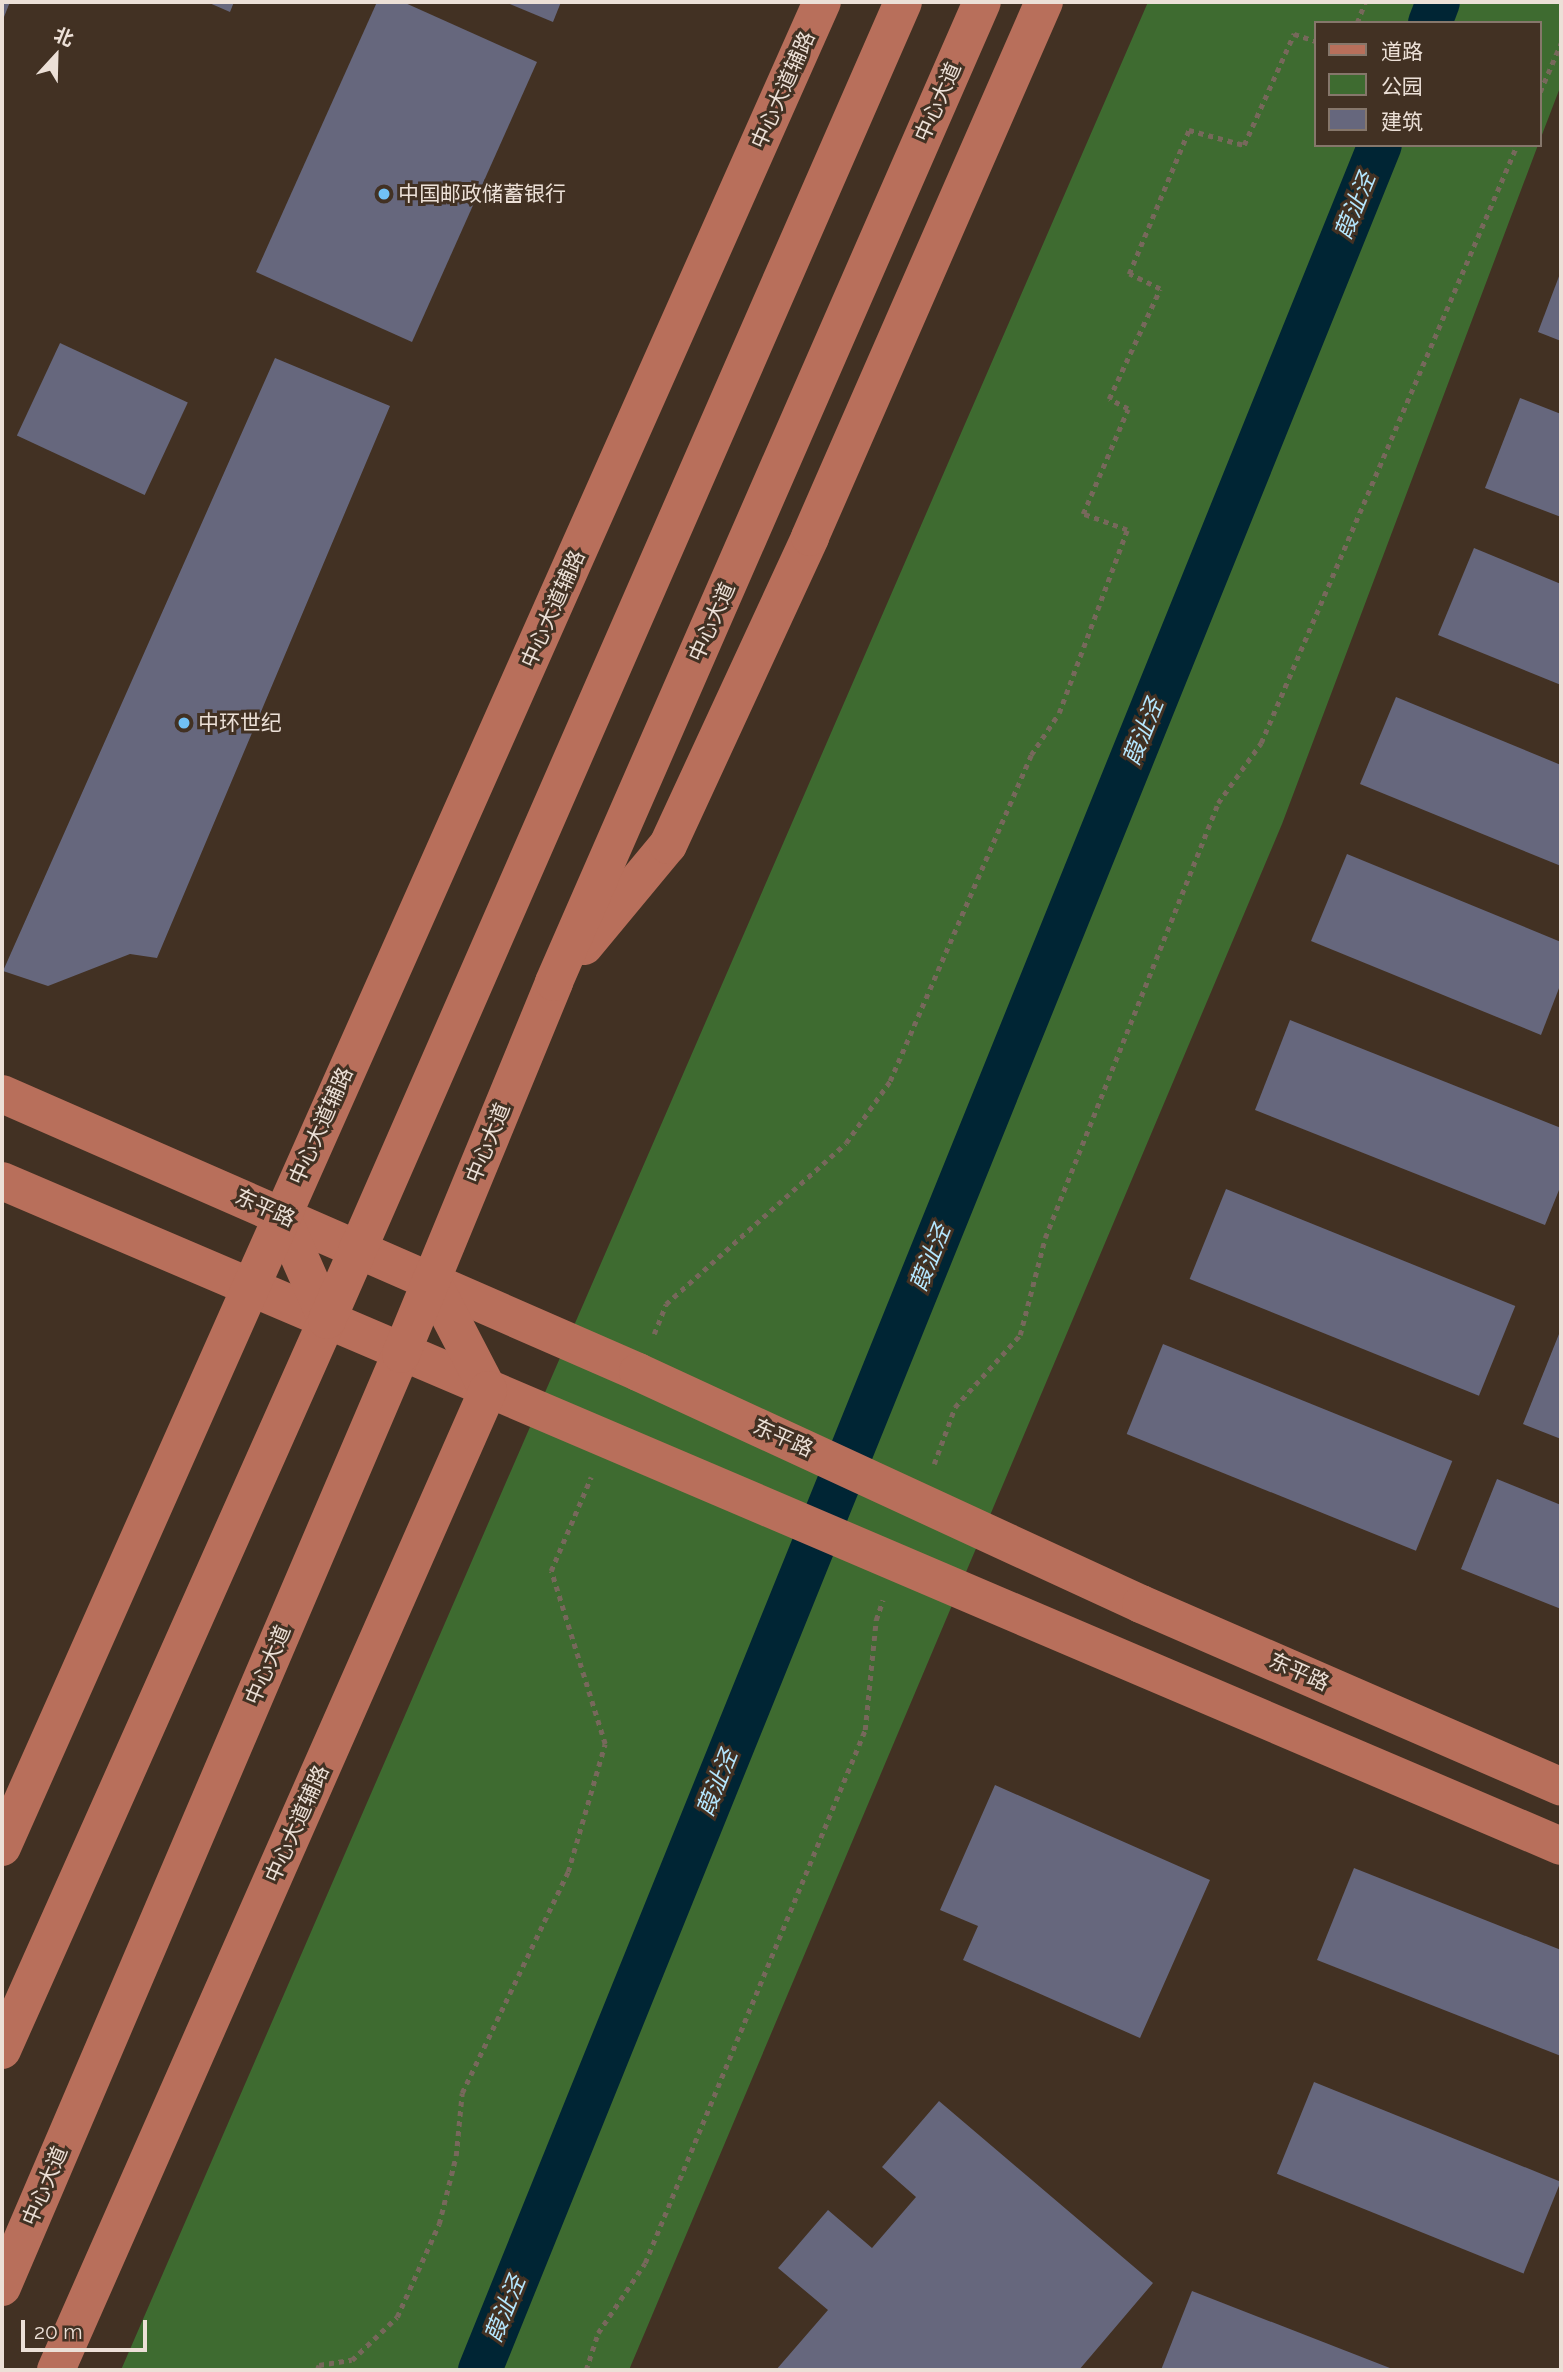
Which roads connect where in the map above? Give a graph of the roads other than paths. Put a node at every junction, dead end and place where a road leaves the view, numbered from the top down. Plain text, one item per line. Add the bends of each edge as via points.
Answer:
1 (822, 2) edge
2 (903, 2) edge
3 (982, 2) edge
4 (1044, 2) edge
5 (554, 982) junction
6 (2, 1094) edge
7 (2, 1181) edge
8 (281, 1214) junction
9 (358, 1249) junction
10 (431, 1280) junction
11 (251, 1287) junction
12 (327, 1320) junction
13 (401, 1354) junction
14 (488, 1390) junction
15 (1561, 1787) edge
16 (1561, 1846) edge
17 (2, 1847) edge
18 (2, 2050) edge
19 (2, 2287) edge
20 (56, 2370) edge

1 - 8 main road, 中心大道辅路
2 - 9 main road
3 - 5 main road, 中心大道
4 - 5 main road via 810,537 668,845
5 - 10 main road, 中心大道
6 - 8 main road, 东平路
7 - 11 main road
8 - 9 main road, 东平路
8 - 11 main road, 中心大道辅路
8 - 12 main road
9 - 10 main road, 东平路
9 - 12 main road
10 - 13 main road, 中心大道
10 - 14 main road
10 - 15 main road, 东平路 via 905,1492 1142,1604
11 - 12 main road
11 - 17 main road, 中心大道辅路
12 - 13 main road
12 - 18 main road
13 - 14 main road
13 - 19 main road, 中心大道
14 - 16 main road
14 - 20 main road, 中心大道辅路

